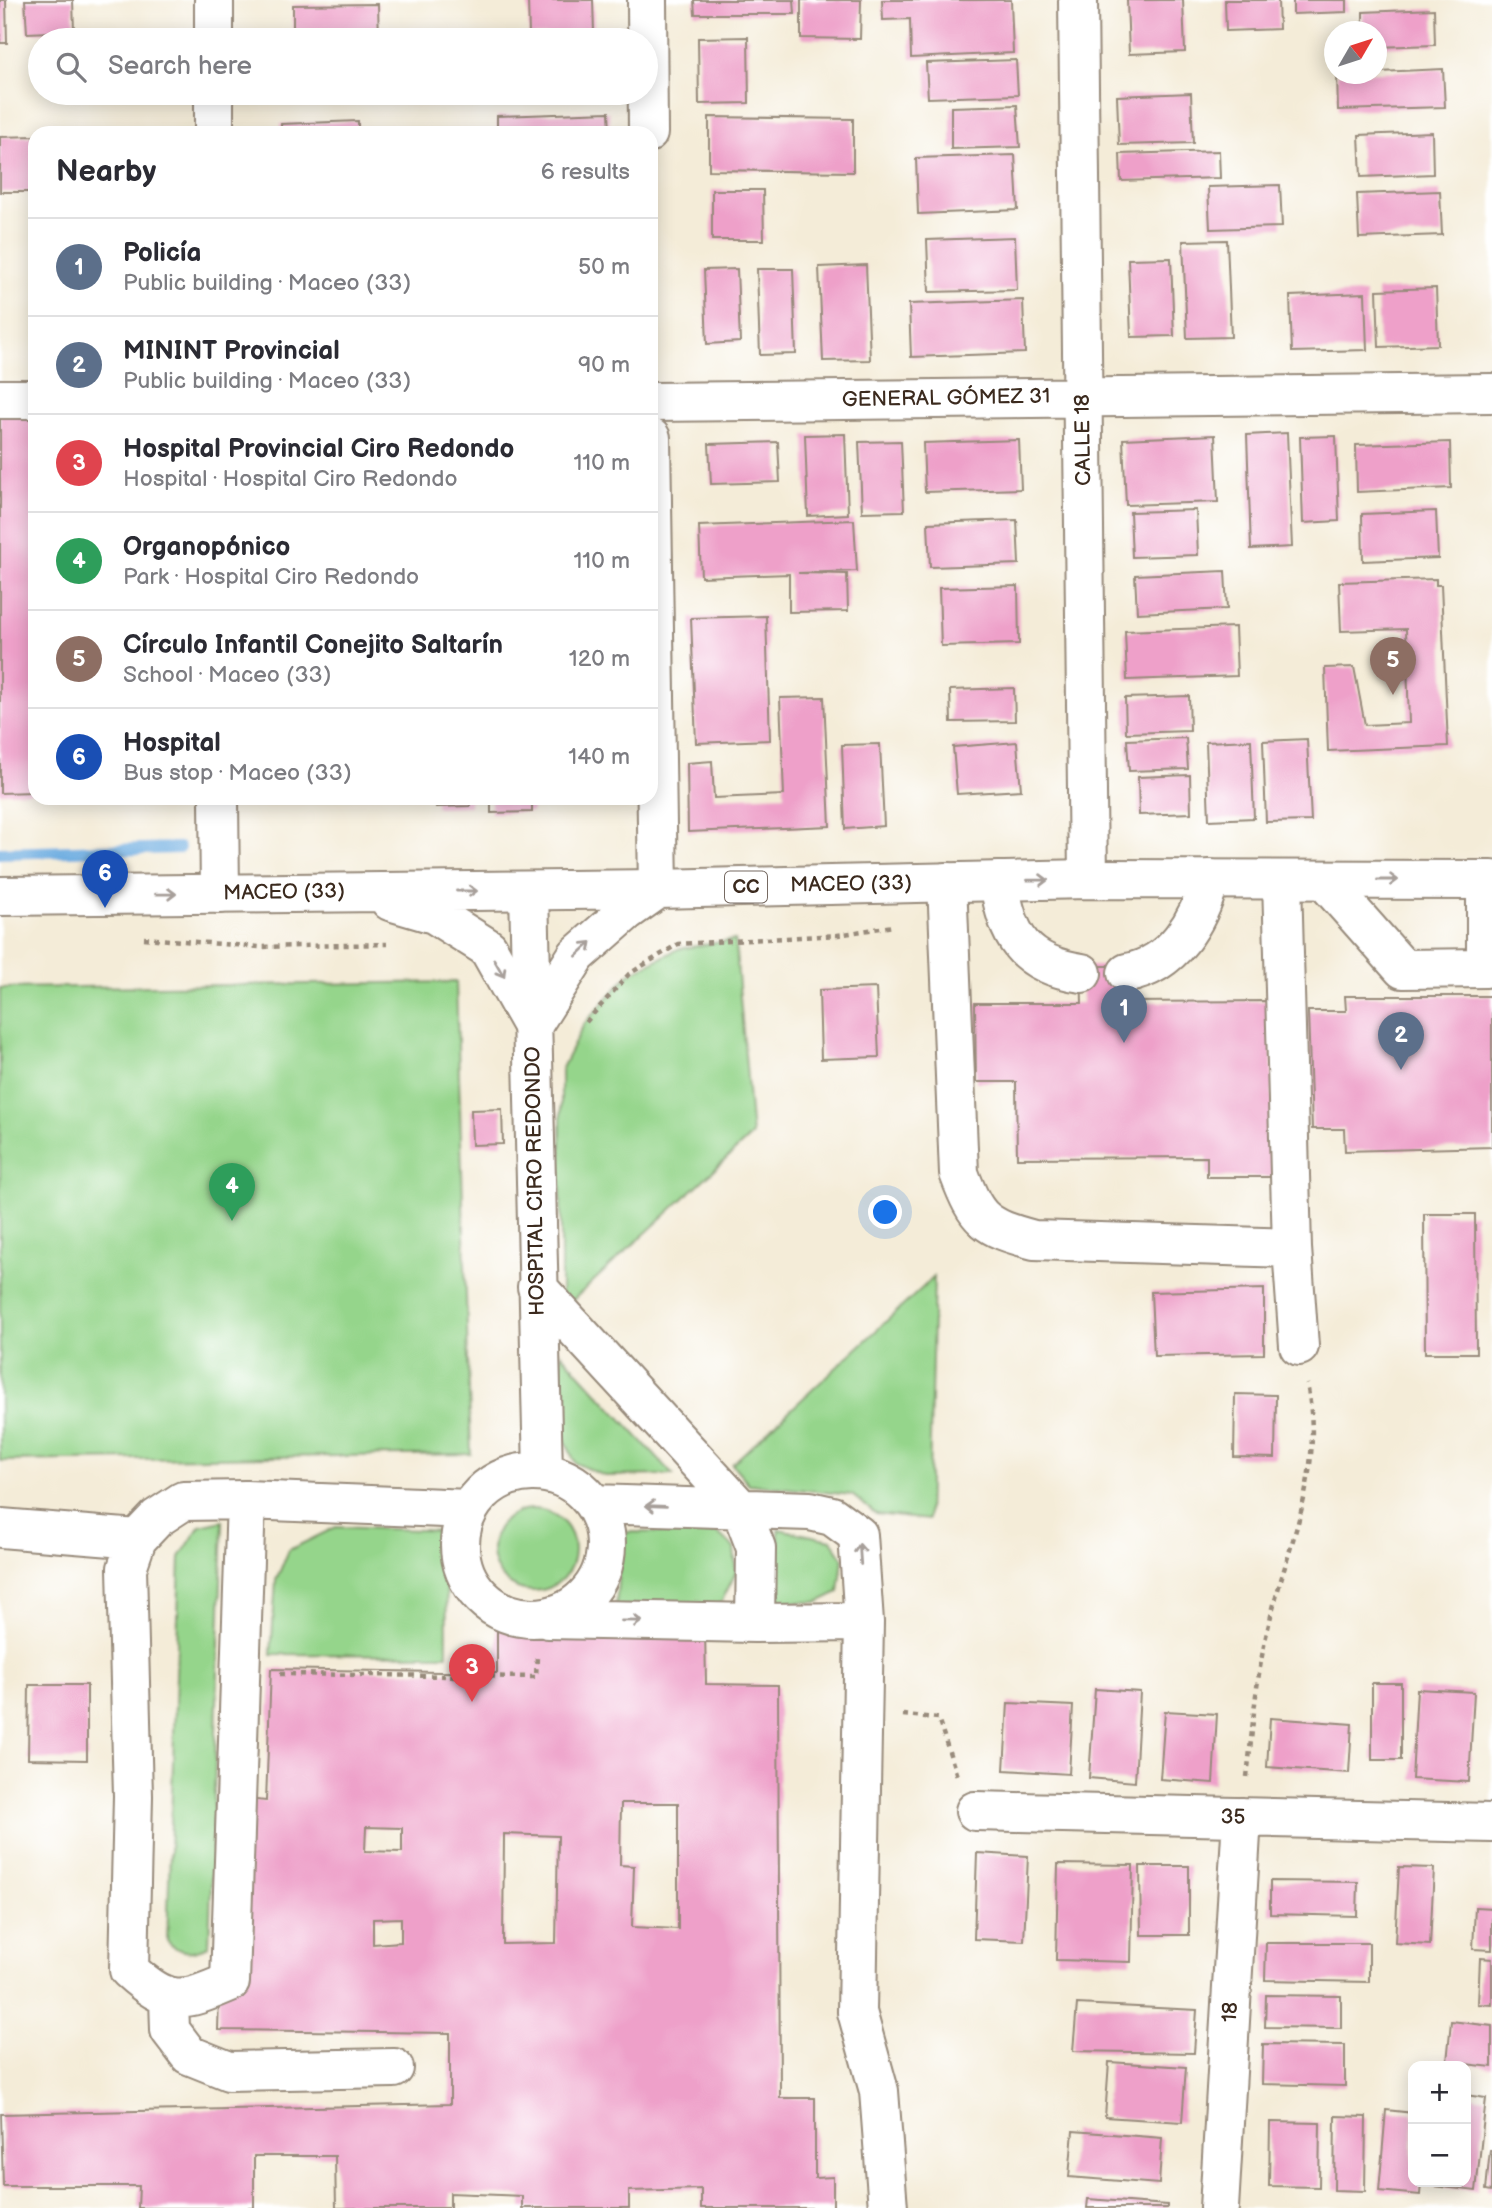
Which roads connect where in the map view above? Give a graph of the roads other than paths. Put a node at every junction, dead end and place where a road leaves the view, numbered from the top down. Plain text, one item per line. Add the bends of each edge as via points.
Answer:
1 (214, 0) edge
2 (647, 0) edge
3 (1078, 0) edge
4 (214, 28) edge
5 (647, 28) edge
6 (214, 105) edge
7 (648, 105) edge
8 (214, 126) edge
9 (648, 126) edge
10 (1492, 393) edge
11 (1083, 396) junction
12 (0, 399) edge
13 (28, 399) edge
14 (658, 402) edge
15 (219, 805) edge
16 (657, 805) edge
17 (1210, 878) junction
18 (1087, 879) junction
19 (1282, 880) junction
20 (1489, 880) edge
21 (999, 881) junction
22 (1325, 881) junction
23 (947, 882) junction
24 (658, 889) junction
25 (358, 891) junction
26 (529, 891) junction
27 (220, 894) junction
28 (0, 896) edge
29 (1082, 973) dead end
30 (1127, 973) dead end
31 (532, 1026) junction
32 (1292, 1248) junction
33 (537, 1287) junction
34 (1299, 1346) road end
35 (543, 1472) junction
36 (246, 1500) junction
37 (594, 1504) junction
38 (469, 1509) junction
39 (741, 1509) junction
40 (1, 1528) edge
41 (137, 1539) junction
42 (539, 1619) junction
43 (864, 1622) junction
44 (755, 1623) junction
45 (975, 1811) road end
46 (1242, 1817) junction
47 (1492, 1823) edge
48 (169, 1998) junction
49 (394, 2068) dead end
50 (888, 2208) edge
51 (1219, 2208) edge

1 - 4 street
2 - 5 street
3 - 11 street, CALLE 18
6 - 8 street
7 - 9 street
10 - 11 street, GENERAL GÓMEZ 31
11 - 14 street, GENERAL GÓMEZ 31
11 - 18 street, CALLE 18
12 - 13 street
15 - 27 street
16 - 24 street
17 - 18 street, MACEO (33) / CC
17 - 19 street, MACEO (33) / CC
17 - 30 street via 1202,910 1174,948 1147,969
21 -> 18 street, MACEO (33) / CC
19 - 22 street, MACEO (33) / CC
19 - 32 street
22 -> 20 street, MACEO (33) / CC
20 - 22 street via 1486,968 1417,969 1403,969
21 - 23 street, MACEO (33) / CC
21 - 29 street via 1012,933 1037,960 1058,970
23 - 24 street, MACEO (33) / CC
23 - 32 street via 959,1173 972,1207 996,1230 1034,1240
24 - 26 street, MACEO (33) / CC
31 -> 24 street via 577,955
25 -> 26 street, MACEO (33) / CC
25 - 27 street, MACEO (33) / CC
25 -> 31 street via 434,914 488,948
26 - 31 street, HOSPITAL CIRO REDONDO
28 -> 27 street, MACEO (33) / CC
31 - 33 street, HOSPITAL CIRO REDONDO
32 - 34 street
33 - 35 street, HOSPITAL CIRO REDONDO
33 - 39 street
35 - 37 street via 580,1489
35 - 38 street via 503,1478
36 - 38 street
36 - 41 street via 183,1501
36 - 48 street via 230,1982 199,1995
39 -> 37 street
37 - 42 street via 607,1545 599,1577 579,1602
38 - 42 street via 459,1547 464,1570 476,1591 494,1607
43 -> 39 street via 858,1535 832,1516 810,1511
39 - 44 street via 756,1548
40 - 41 street
41 - 48 street via 127,1568 133,1796 129,1970 150,1989
42 -> 44 street
43 - 44 street
43 - 50 street via 857,2012 879,2091
45 - 46 street, 35
46 - 47 street, 35
46 - 51 street, 18
48 - 49 street via 170,2031 189,2055 229,2071

